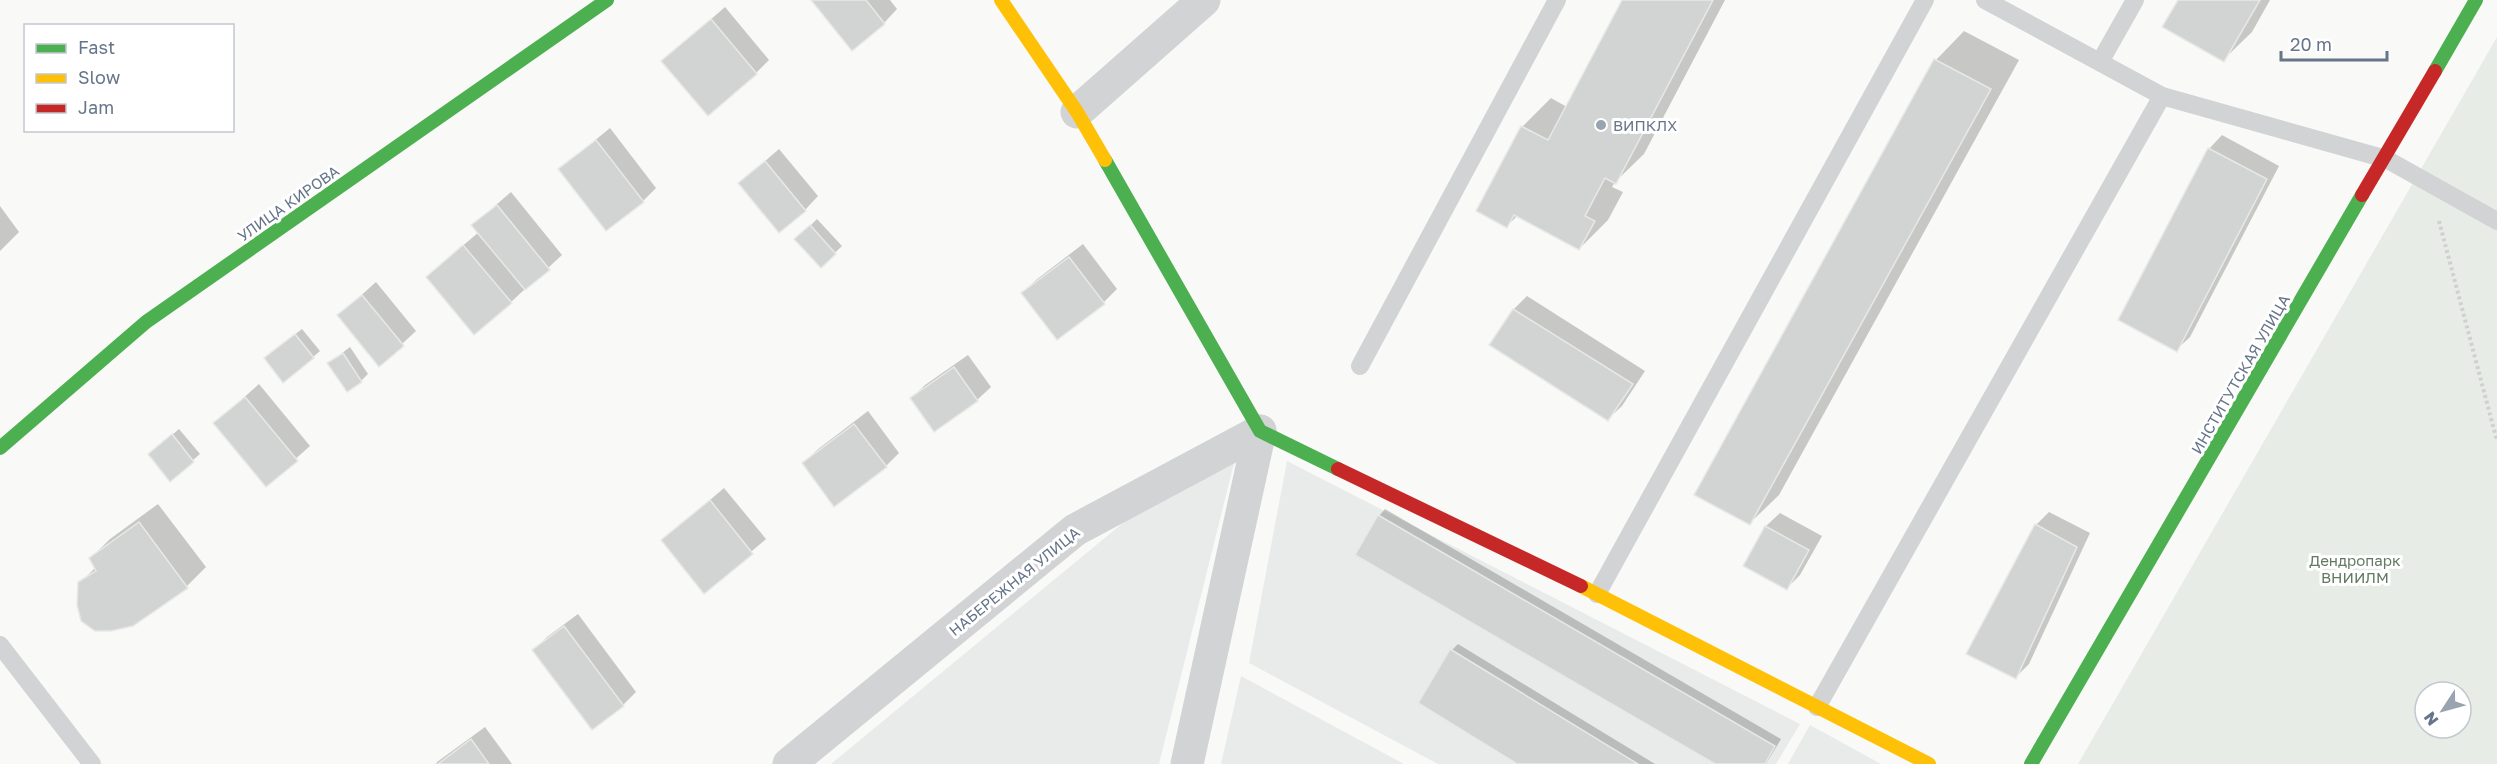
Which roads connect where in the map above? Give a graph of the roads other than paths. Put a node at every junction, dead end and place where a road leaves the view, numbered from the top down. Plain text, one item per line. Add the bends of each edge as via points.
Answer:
1 (607, 0) edge
2 (1001, 0) edge
3 (1204, 0) edge
4 (1557, 0) edge
5 (1925, 0) edge
6 (1985, 0) edge
7 (2135, 0) edge
8 (2476, 0) edge
9 (2100, 63) junction
10 (2162, 96) junction
11 (1077, 112) junction
12 (2386, 159) junction
13 (2497, 221) edge
14 (1360, 366) dead end
15 (1260, 431) junction
16 (0, 448) edge
17 (1597, 594) junction
18 (0, 645) edge
19 (1817, 707) junction
20 (92, 764) edge
21 (789, 764) edge
22 (1187, 764) edge
23 (1929, 764) edge
24 (2031, 764) edge

1 - 16 street, УЛИЦА КИРОВА via 146,322
2 - 11 street
3 - 11 street
4 - 14 lane
5 - 17 lane
6 - 9 lane
7 - 9 lane
8 - 12 street, ИНСТИТУТСКАЯ УЛИЦА
9 - 10 lane
10 - 12 lane
10 - 19 lane
11 - 15 street
12 - 13 lane
12 - 24 street, ИНСТИТУТСКАЯ УЛИЦА
15 - 17 street
15 - 21 street, НАБЕРЕЖНАЯ УЛИЦА via 1075,530
15 - 22 street
17 - 19 street
18 - 20 lane
19 - 23 street

